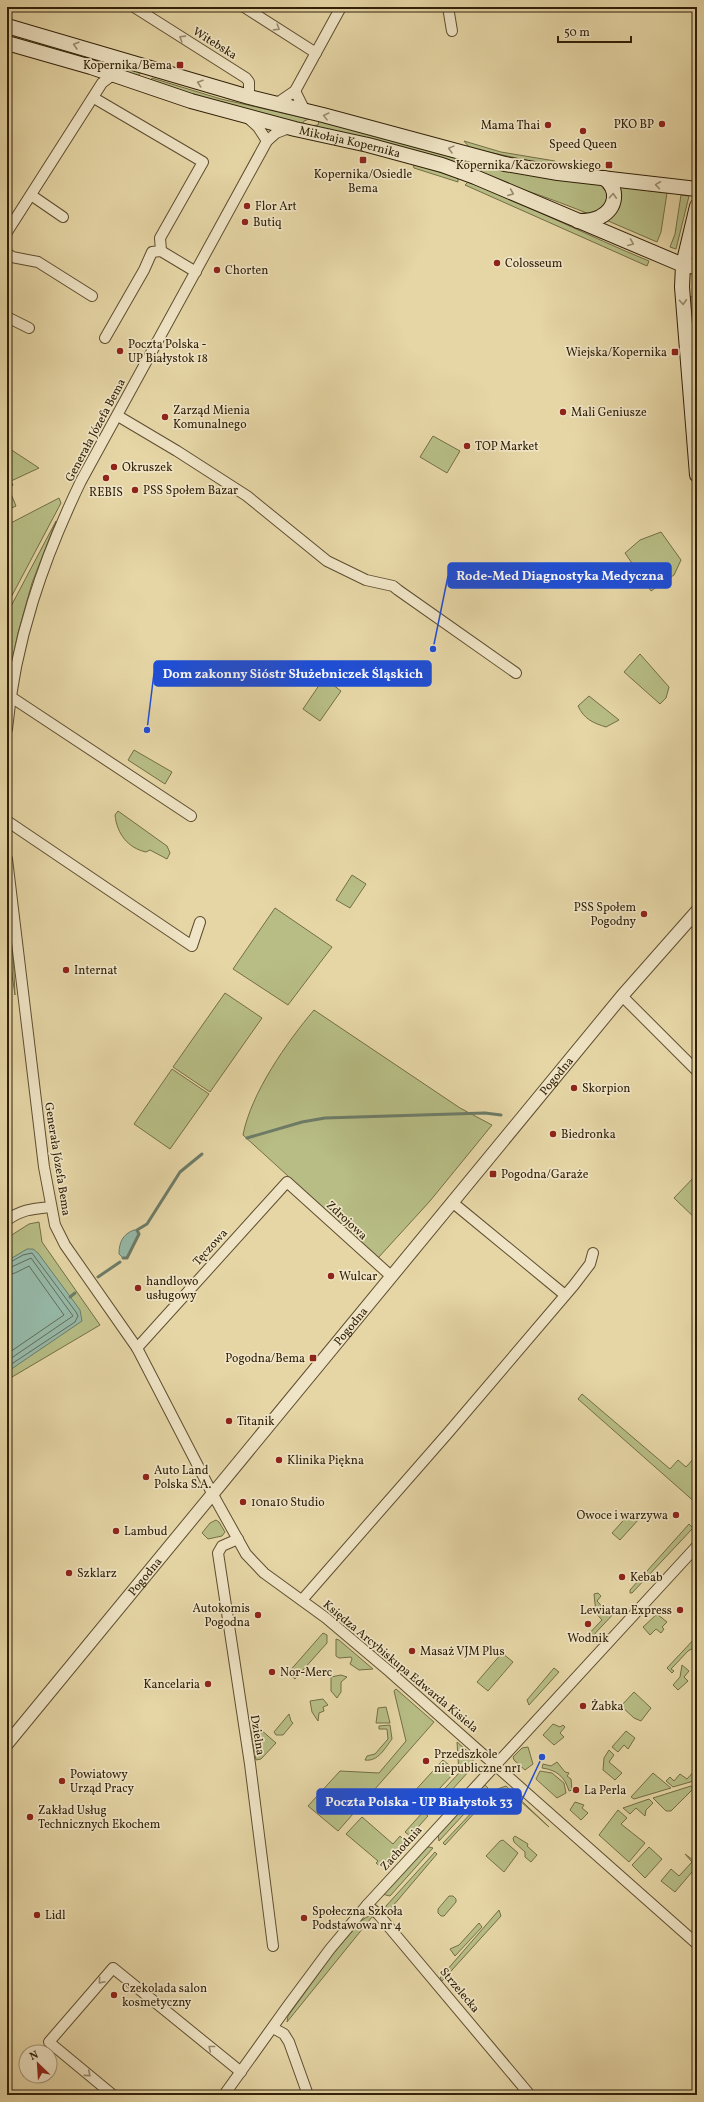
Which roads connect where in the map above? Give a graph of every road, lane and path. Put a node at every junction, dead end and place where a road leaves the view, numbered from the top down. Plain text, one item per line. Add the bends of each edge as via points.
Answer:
1 (134, 7) edge
2 (244, 7) edge
3 (341, 7) edge
4 (448, 7) edge
5 (7, 26) edge
6 (452, 31) dead end
7 (7, 43) edge
8 (316, 53) junction
9 (91, 67) junction
10 (163, 70) junction
11 (114, 74) junction
12 (102, 83) junction
13 (150, 87) junction
14 (295, 90) junction
15 (249, 97) junction
16 (94, 98) junction
17 (276, 104) junction
18 (305, 111) junction
19 (246, 116) junction
20 (289, 128) junction
21 (267, 141) junction
22 (604, 178) junction
23 (697, 189) edge
24 (31, 195) junction
25 (697, 206) edge
26 (63, 217) dead end
27 (576, 221) junction
28 (7, 232) edge
29 (161, 251) junction
30 (7, 253) edge
31 (683, 265) junction
32 (697, 267) edge
33 (196, 272) junction
34 (92, 296) dead end
35 (7, 317) edge
36 (29, 328) dead end
37 (105, 338) dead end
38 (693, 373) edge
39 (118, 416) junction
40 (697, 475) edge
41 (516, 672) dead end
42 (11, 697) junction
43 (7, 729) edge
44 (191, 816) dead end
45 (7, 821) edge
46 (7, 859) edge
47 (697, 912) edge
48 (200, 922) dead end
49 (622, 996) junction
50 (697, 1072) edge
51 (287, 1182) joint
52 (452, 1202) junction
53 (51, 1207) junction
54 (7, 1220) edge
55 (593, 1253) dead end
56 (391, 1276) junction
57 (565, 1295) junction
58 (137, 1348) junction
59 (212, 1493) junction
60 (238, 1539) junction
61 (697, 1546) edge
62 (302, 1600) junction
63 (7, 1744) edge
64 (496, 1764) junction
65 (367, 1905) junction
66 (697, 1944) edge
67 (273, 1946) dead end
68 (273, 2028) junction
69 (242, 2072) junction
70 (113, 2095) edge
71 (224, 2095) edge
72 (308, 2095) edge
73 (530, 2095) edge

15 -> 1 street, Witebska via 249,82 246,78
2 -> 8 street
3 - 8 street
4 - 6 street
10 -> 5 main road, Mikołaja Kopernika
7 - 9 main road, Mikołaja Kopernika
8 - 14 street
9 - 11 main road, Mikołaja Kopernika
9 - 12 street
10 - 13 main road via 152,72 148,76 147,82
15 -> 10 main road, Mikołaja Kopernika
11 - 12 street
11 - 13 main road, Mikołaja Kopernika
12 - 16 street
13 - 19 main road, Mikołaja Kopernika
14 - 17 street
14 - 18 street
15 - 17 main road, Mikołaja Kopernika
16 - 24 street
16 - 29 street via 203,162 160,238
17 - 18 main road, Mikołaja Kopernika
22 -> 18 main road, Mikołaja Kopernika via 505,164
19 - 20 main road, Mikołaja Kopernika
19 - 21 street via 258,127
20 - 21 street, Generała Józefa Bema via 276,133
20 -> 27 main road, Mikołaja Kopernika via 368,145 442,165
21 - 33 street, Generała Józefa Bema
23 -> 22 main road, Mikołaja Kopernika
27 -> 22 main road via 599,218 612,205 614,192
24 - 26 street
24 - 28 street
25 - 31 main road
27 -> 31 main road, Mikołaja Kopernika
29 - 33 street
29 - 37 street via 152,252
30 - 34 street via 12,257 38,262
31 - 32 main road, Mikołaja Kopernika
31 -> 38 main road via 682,292
33 - 39 street, Generała Józefa Bema
35 - 36 street
38 - 40 main road
39 - 41 street via 247,496 327,561 366,580 398,590
39 - 42 street, Generała Józefa Bema via 81,481 47,558 24,628
42 - 43 street, Generała Józefa Bema
42 - 44 street
45 - 48 street via 192,946
46 - 53 street, Generała Józefa Bema via 28,1043
47 - 49 street, Pogodna
49 - 50 street
49 - 52 street, Pogodna
51 - 56 street, Zdrojowa
51 - 58 street, Tęczowa
52 - 56 street, Pogodna
52 - 57 street
53 - 54 street via 20,1211
53 - 58 street, Generała Józefa Bema via 55,1225 65,1245
55 - 57 street via 590,1264
56 - 59 street, Pogodna
57 - 62 street
58 - 59 street, Generała Józefa Bema
59 - 60 street, Księdza Arcybiskupa Edwarda Kisiela
59 - 63 street, Pogodna
60 - 62 street, Księdza Arcybiskupa Edwarda Kisiela via 254,1564
60 - 67 street, Dzielna via 222,1546 218,1553 252,1780
61 - 64 street, Zachodnia
62 - 64 street, Księdza Arcybiskupa Edwarda Kisiela
64 - 65 street, Zachodnia
64 - 66 street, Księdza Arcybiskupa Edwarda Kisiela
65 - 68 street, Zachodnia via 330,1949
65 - 73 street, Strzelecka via 378,1914
68 - 69 street, Zachodnia
68 - 72 street via 284,2034 289,2042
69 -> 70 street via 113,1968 49,2042
69 - 71 street, Zachodnia

